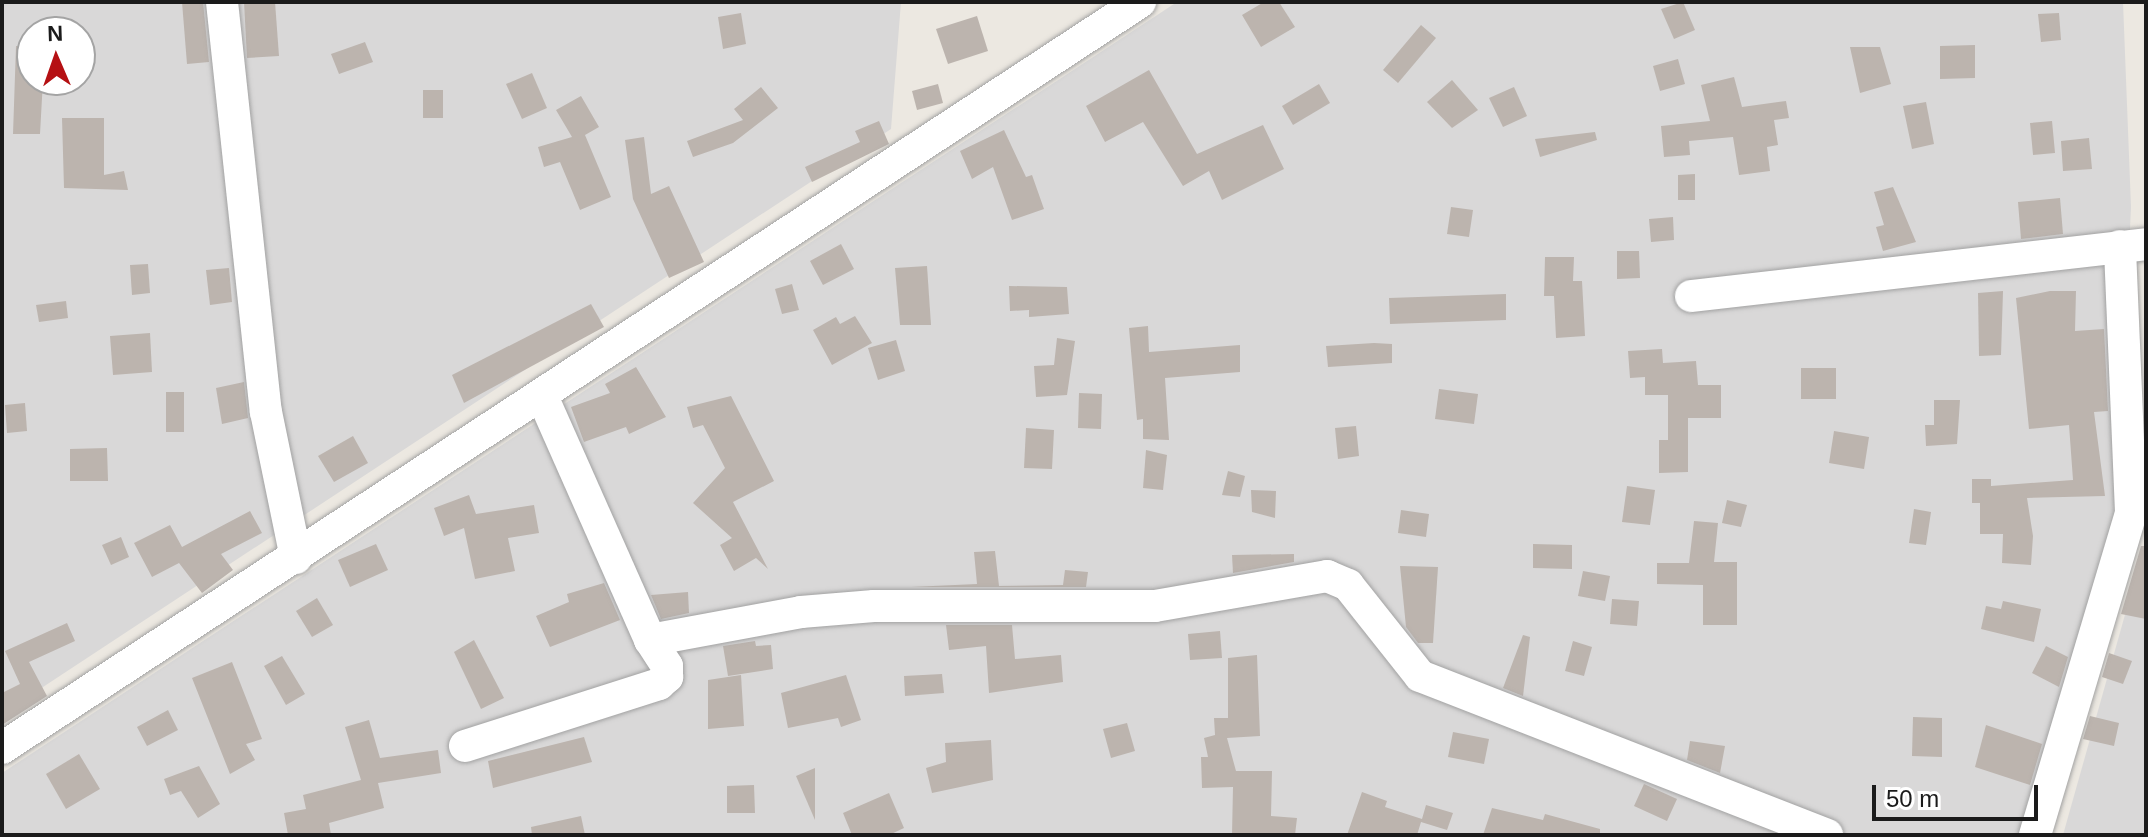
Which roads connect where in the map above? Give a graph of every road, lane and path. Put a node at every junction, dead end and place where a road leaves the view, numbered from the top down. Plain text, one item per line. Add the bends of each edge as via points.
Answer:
1 (222, 2) edge
2 (1140, 2) edge
3 (2133, 245) edge
4 (1691, 296) dead end
5 (542, 396) junction
6 (296, 558) junction
7 (650, 640) junction
8 (465, 746) dead end
9 (2, 748) edge
10 (1827, 835) edge
11 (2035, 835) edge

1 - 6 street via 266,412
2 - 5 street
3 - 4 street
3 - 11 street via 2131,512
5 - 6 street
5 - 7 street
6 - 9 street
7 - 8 street via 667,666 667,677 659,684
7 - 10 street via 801,612 874,606 1155,606 1340,578 1420,676

